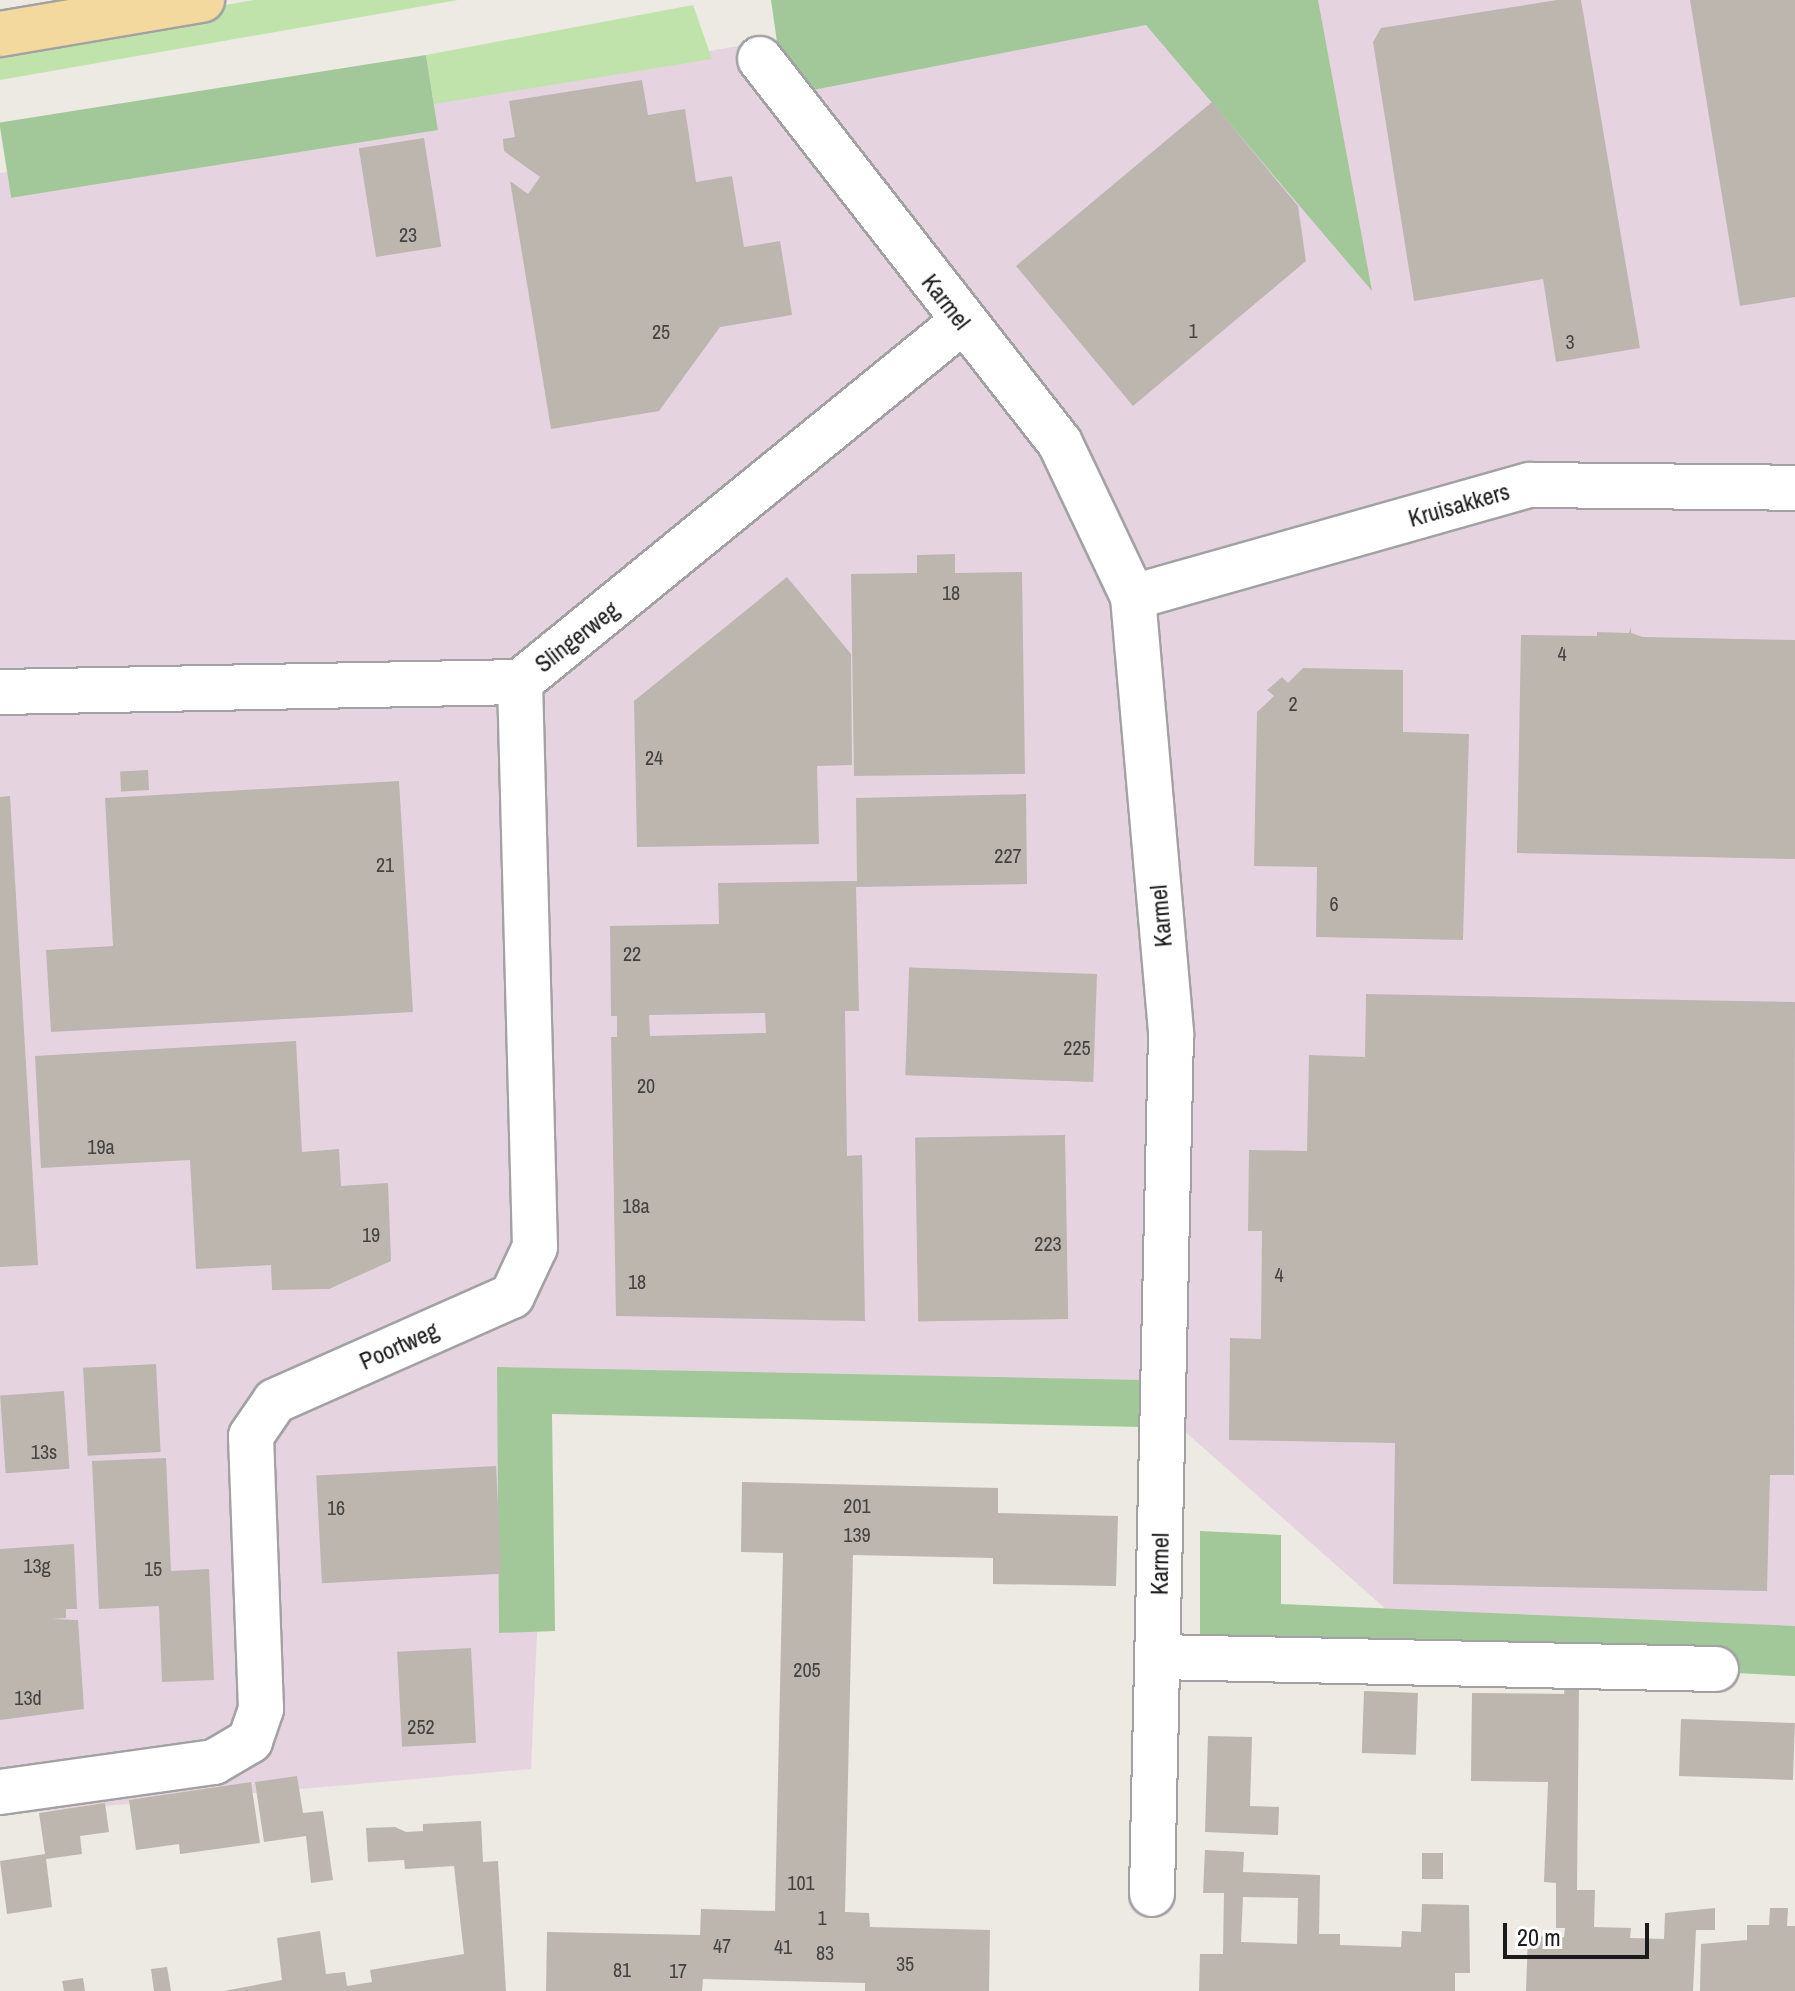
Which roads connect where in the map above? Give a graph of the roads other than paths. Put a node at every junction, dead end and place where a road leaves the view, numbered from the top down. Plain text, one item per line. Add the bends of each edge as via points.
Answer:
1 (202, 0) edge
2 (0, 34) edge
3 (760, 59) dead end
4 (962, 322) junction
5 (1795, 488) edge
6 (1133, 597) junction
7 (520, 682) junction
8 (0, 692) edge
9 (1158, 1657) junction
10 (1716, 1669) dead end
11 (0, 1792) edge
12 (1152, 1894) dead end

1 - 2 main road
3 - 4 street, Karmel
4 - 6 street, Karmel via 1060,443
4 - 7 street, Slingerweg
5 - 6 street, Kruisakkers via 1530,485
6 - 9 street, Karmel via 1171,1034
7 - 8 street, Slingerweg
7 - 11 street, Poortweg via 535,1247 512,1296 275,1401 251,1436 261,1709 250,1741 214,1762
9 - 10 street
9 - 12 street, Karmel

